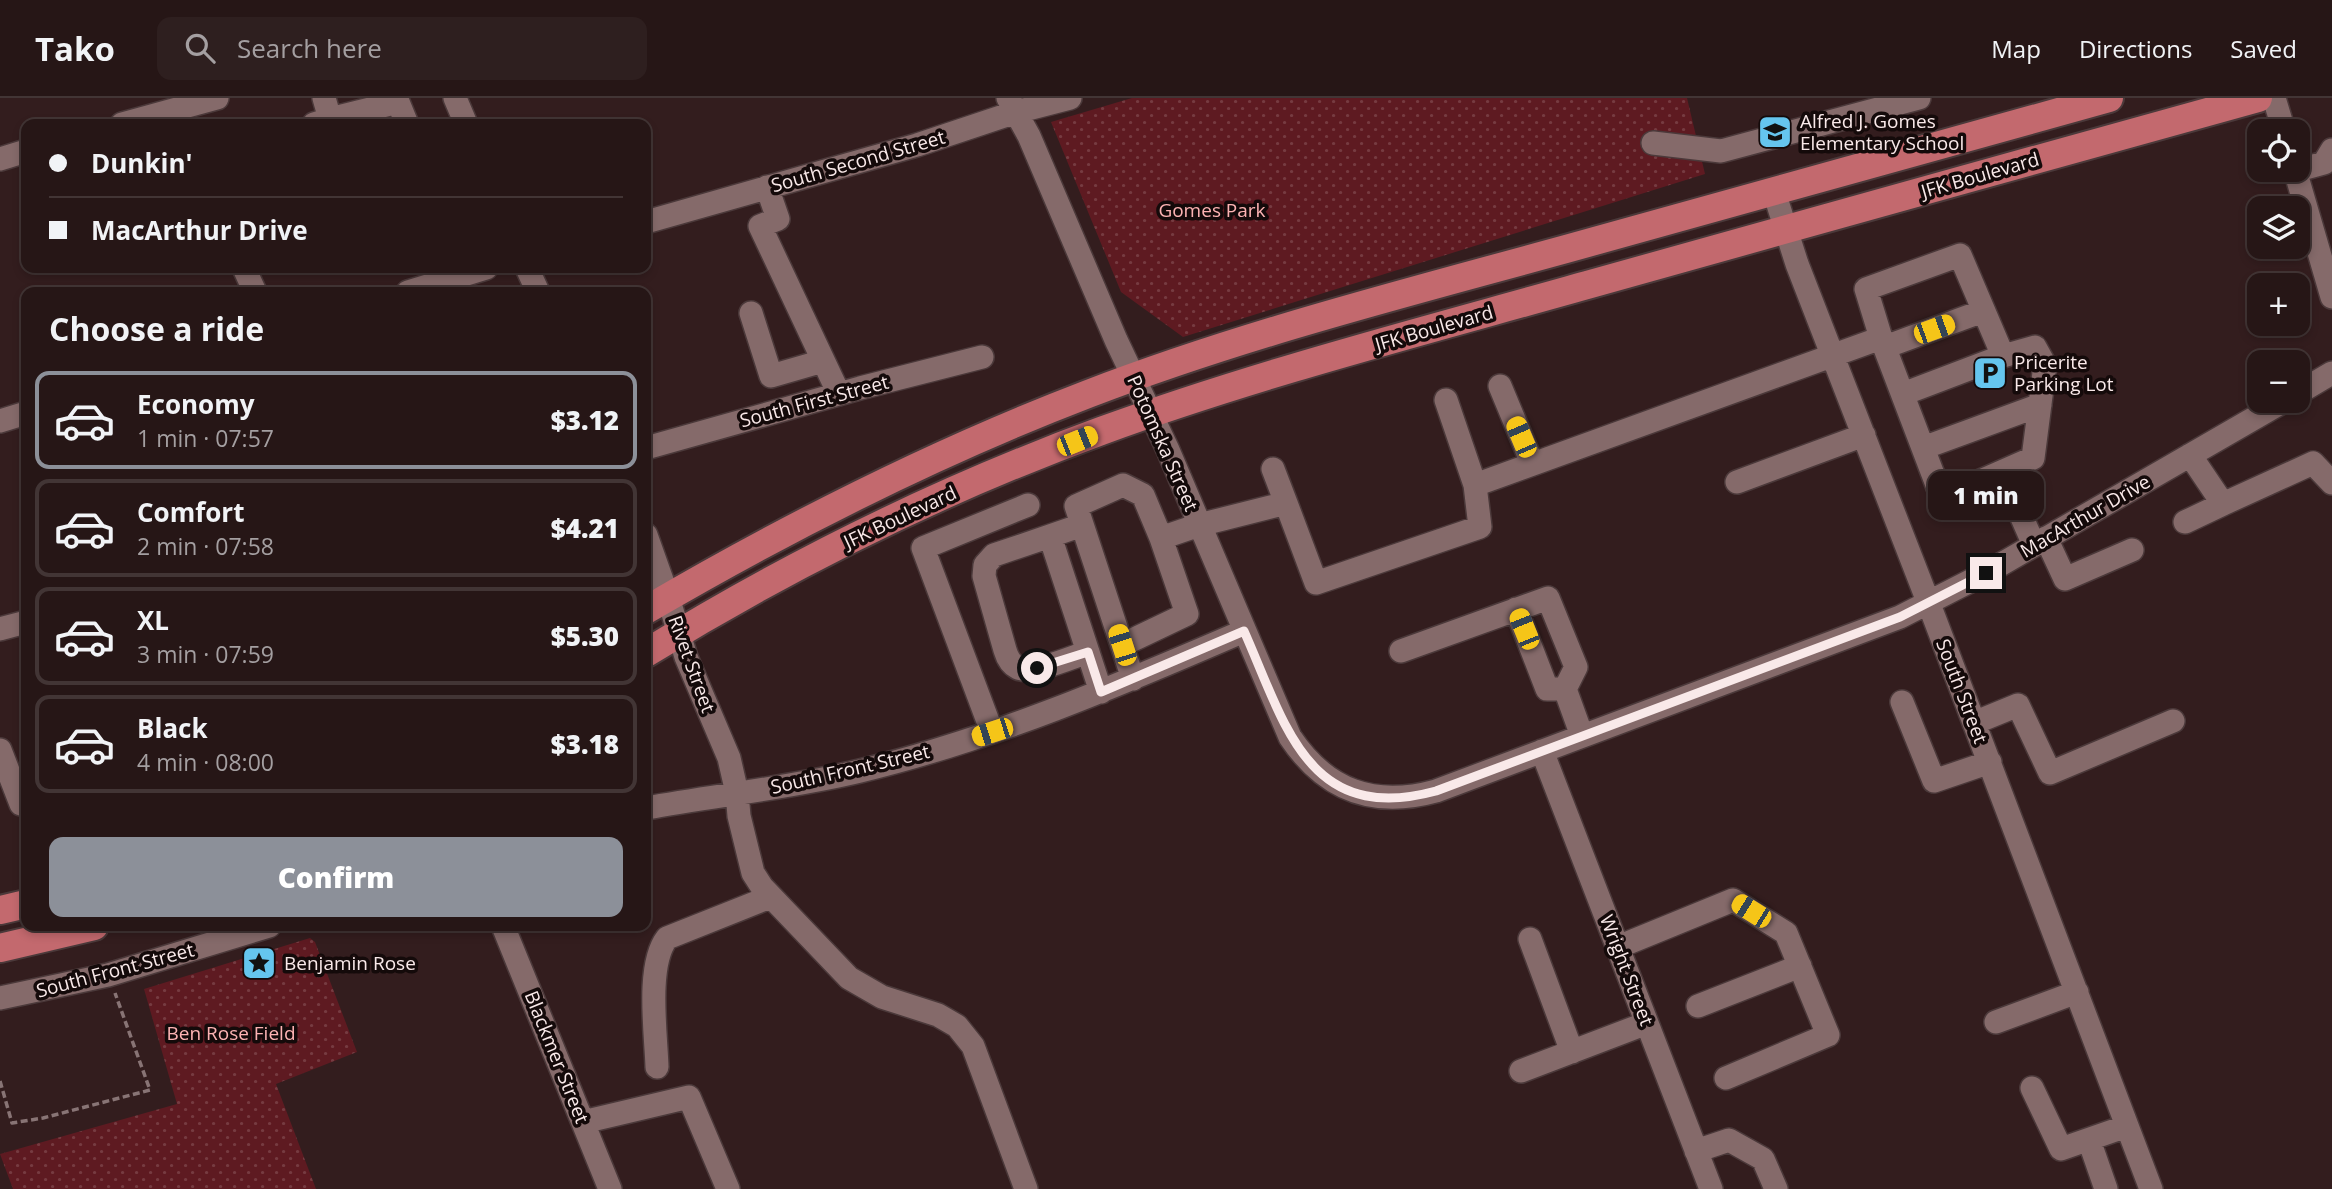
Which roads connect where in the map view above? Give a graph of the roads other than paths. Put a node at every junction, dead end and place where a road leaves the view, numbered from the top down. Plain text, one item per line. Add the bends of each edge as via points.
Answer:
1 (217, 98) edge
2 (454, 98) edge
3 (1070, 98) edge
4 (1919, 98) edge
5 (2109, 98) edge
6 (2258, 98) edge
7 (2274, 98) edge
8 (1012, 105) edge
9 (168, 111) edge
10 (323, 114) edge
11 (140, 119) edge
12 (405, 119) edge
13 (464, 119) edge
14 (2280, 119) edge
15 (1653, 143) dead end
16 (2332, 150) edge
17 (21, 153) edge
18 (0, 159) edge
19 (2310, 166) edge
20 (2298, 182) edge
21 (767, 187) junction
22 (1774, 192) junction
23 (651, 221) edge
24 (1785, 229) junction
25 (469, 273) edge
26 (476, 273) edge
27 (424, 287) edge
28 (464, 287) edge
29 (2332, 297) edge
30 (1983, 311) junction
31 (751, 313) dead end
32 (1883, 343) junction
33 (1833, 355) junction
34 (2003, 356) junction
35 (982, 357) dead end
36 (823, 361) junction
37 (2332, 373) edge
38 (1133, 377) junction
39 (1500, 386) dead end
40 (2310, 386) edge
41 (839, 394) junction
42 (1903, 394) junction
43 (1446, 400) dead end
44 (2040, 405) junction
45 (2263, 413) edge
46 (1151, 414) junction
47 (21, 415) edge
48 (0, 421) edge
49 (1864, 435) junction
50 (651, 448) edge
51 (1923, 448) junction
52 (2190, 455) junction
53 (1532, 463) junction
54 (1273, 469) dead end
55 (2002, 472) junction
56 (1737, 482) dead end
57 (2332, 483) edge
58 (1475, 485) junction
59 (1286, 503) junction
60 (2223, 504) junction
61 (1028, 505) dead end
62 (2185, 522) dead end
63 (1082, 525) junction
64 (1199, 525) junction
65 (1050, 536) junction
66 (1161, 538) junction
67 (2040, 542) junction
68 (2133, 550) dead end
69 (651, 566) edge
70 (657, 603) edge
71 (1929, 604) junction
72 (1516, 609) junction
73 (21, 623) edge
74 (0, 629) edge
75 (1244, 631) junction
76 (679, 633) junction
77 (1122, 645) junction
78 (651, 650) edge
79 (1401, 651) dead end
80 (1088, 652) junction
81 (1133, 679) junction
82 (1565, 689) junction
83 (1101, 692) junction
84 (1902, 702) dead end
85 (2172, 721) dead end
86 (1975, 723) junction
87 (992, 732) junction
88 (1582, 736) junction
89 (0, 750) edge
90 (1542, 751) junction
91 (1990, 762) junction
92 (1329, 779) joint
93 (737, 793) junction
94 (16, 806) edge
95 (651, 807) edge
96 (770, 897) junction
97 (21, 905) edge
98 (0, 910) edge
99 (72, 931) edge
100 (253, 931) edge
101 (505, 931) edge
102 (1530, 939) dead end
103 (1618, 947) junction
104 (0, 948) edge
105 (1800, 966) junction
106 (2077, 992) junction
107 (0, 998) edge
108 (1698, 1006) dead end
109 (1647, 1023) junction
110 (1996, 1023) dead end
111 (1572, 1052) junction
112 (657, 1068) dead end
113 (1521, 1071) dead end
114 (1726, 1078) dead end
115 (2032, 1088) dead end
116 (583, 1122) junction
117 (2127, 1126) junction
118 (2089, 1140) junction
119 (1696, 1151) junction
120 (610, 1189) edge
121 (728, 1189) edge
122 (1026, 1189) edge
123 (1711, 1189) edge
124 (1776, 1189) edge
125 (2106, 1189) edge
126 (2151, 1189) edge

1 - 9 street
2 - 13 street
3 - 8 street, South Second Street
4 - 15 street via 1721,151
5 - 22 main road, JFK Boulevard
6 - 24 main road, JFK Boulevard
7 - 14 street
8 - 21 street, South Second Street via 917,145
8 - 38 street, Potomska Street
9 - 11 street
10 - 12 street via 398,102
16 - 19 street via 2324,163
17 - 18 street
20 - 29 street
21 - 23 street, South Second Street
21 - 36 street via 778,219 760,226
22 - 24 street, South Street
22 - 38 main road, JFK Boulevard via 1306,320
24 - 33 street, South Street
24 - 46 main road, JFK Boulevard via 1322,359
25 - 27 street
26 - 28 street
30 - 32 street
30 - 32 street via 1960,255 1866,289
30 - 34 street
31 - 36 street via 771,376
32 - 33 street
32 - 42 street
33 - 49 street, South Street
33 - 53 street
34 - 42 street
34 - 44 street via 2035,347 2045,365
35 - 41 street, South First Street
36 - 41 street
37 - 40 street
38 - 46 street, Potomska Street
38 - 70 main road, JFK Boulevard via 953,450 788,530
39 - 53 street
41 - 50 street, South First Street
42 - 51 street
43 - 58 street
44 - 51 street
44 - 55 street via 2033,458
45 - 52 street, MacArthur Drive
46 - 64 street, Potomska Street
46 - 76 main road, JFK Boulevard via 943,496 804,564
47 - 48 street
49 - 56 street
49 - 71 street, South Street
51 - 55 street via 1942,498
52 - 60 street
52 - 67 street, MacArthur Drive
53 - 58 street
54 - 59 street
55 - 67 street
57 - 60 street via 2313,463
58 - 59 street via 1480,527 1316,583
59 - 64 street
60 - 62 street
61 - 87 street via 923,548
63 - 65 street
63 - 66 street via 1076,506 1123,485 1143,495
63 - 77 street
64 - 66 street
64 - 75 street, Potomska Street
65 - 80 street
65 - 80 street via 994,555 985,565 1005,650 1018,668 1029,670
66 - 77 street via 1187,614
67 - 68 street via 2065,579
67 - 71 street, MacArthur Drive
69 - 70 street, Rivet Street
70 - 76 street, Rivet Street
71 - 86 street, South Street
71 - 88 street, MacArthur Drive
72 - 79 street
72 - 82 street via 1547,689
72 - 82 street via 1548,598 1576,667
73 - 74 street
75 - 81 street, South Front Street
75 - 92 street, Potomska Street via 1290,737
76 - 78 main road, JFK Boulevard
76 - 93 street, Rivet Street via 729,758
77 - 81 street
80 - 83 street
81 - 83 street, South Front Street
82 - 88 street
83 - 87 street, South Front Street
84 - 91 street via 1934,781
85 - 86 street via 2050,773 2018,705
86 - 91 street, South Street
87 - 93 street, South Front Street via 859,771
88 - 90 street, MacArthur Drive
89 - 94 street
90 - 92 street, MacArthur Drive via 1436,791 1403,798 1356,792
90 - 103 street, Wright Street
91 - 106 street, South Street
93 - 95 street, South Front Street
93 - 96 street, Rivet Street via 753,873
96 - 112 street via 667,939 660,947 655,989
96 - 122 street, Rivet Street via 857,984 957,1026 973,1046
97 - 98 main road
99 - 104 main road
100 - 107 street, South Front Street via 108,975
101 - 116 street, Blackmer Street
102 - 111 street
103 - 105 street via 1733,900 1786,933
103 - 109 street, Wright Street
105 - 108 street
105 - 114 street via 1828,1035
106 - 110 street
106 - 117 street, South Street
109 - 111 street
109 - 119 street, Wright Street
111 - 113 street
115 - 118 street via 2061,1149
116 - 120 street, Blackmer Street
116 - 121 street via 689,1097
117 - 118 street
117 - 126 street, South Street
118 - 125 street
119 - 123 street, Wright Street
119 - 124 street via 1729,1140 1763,1159

